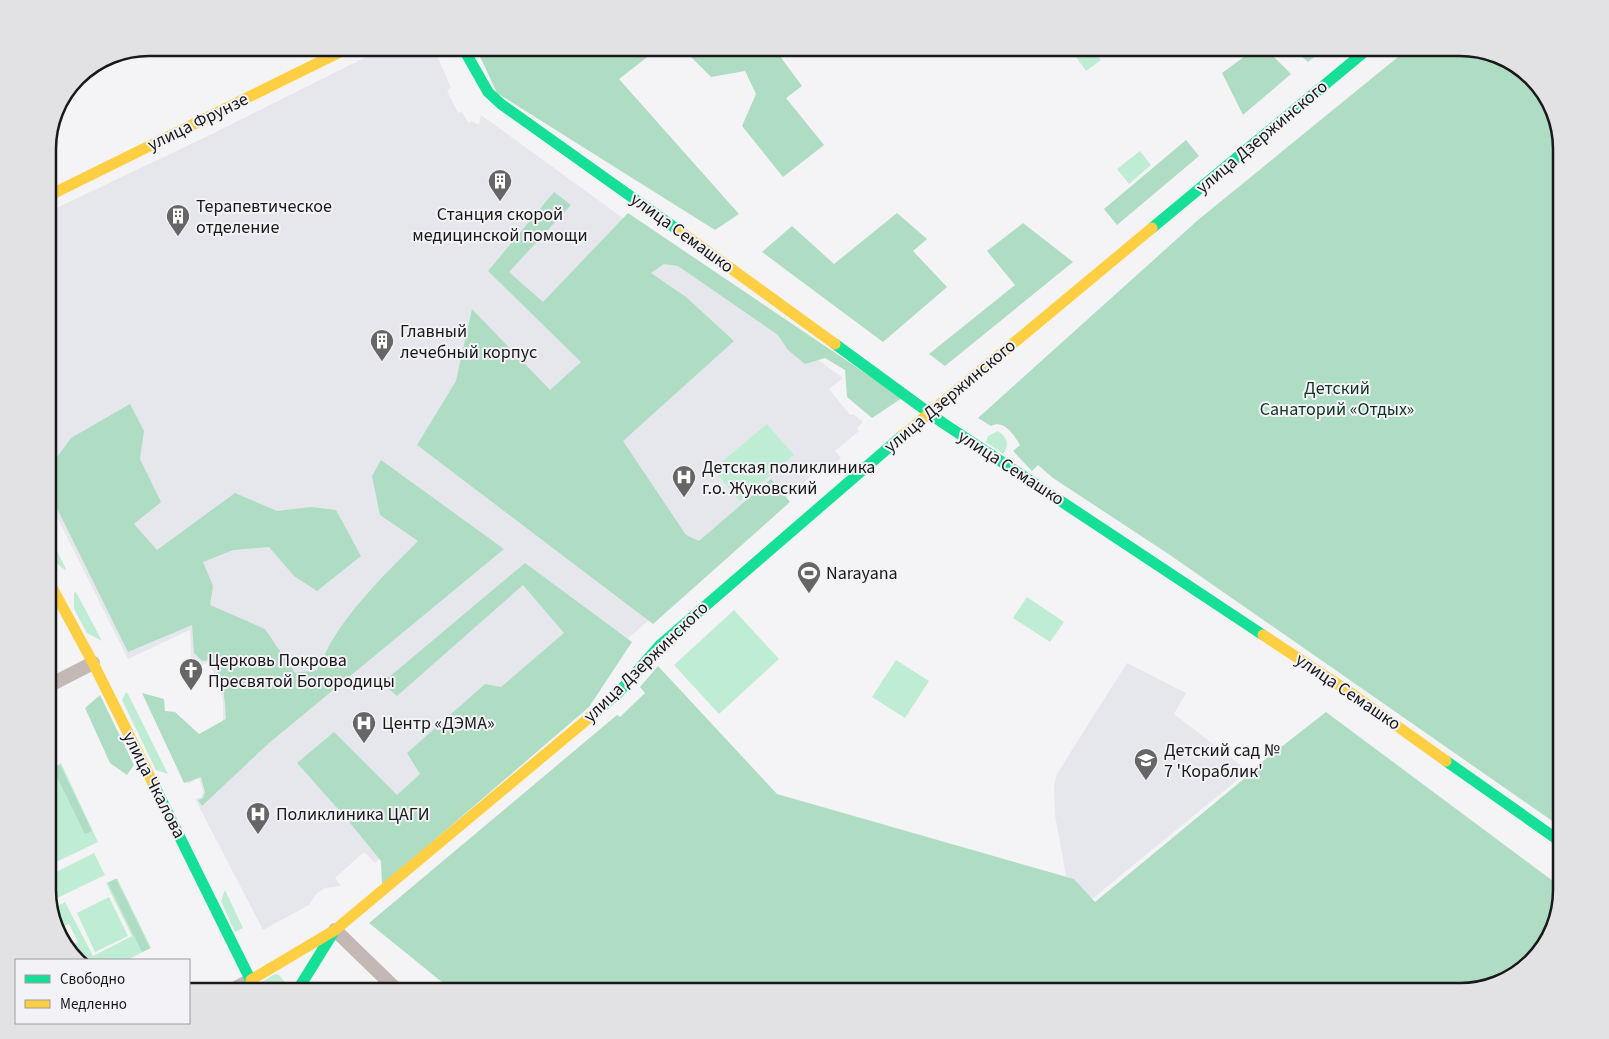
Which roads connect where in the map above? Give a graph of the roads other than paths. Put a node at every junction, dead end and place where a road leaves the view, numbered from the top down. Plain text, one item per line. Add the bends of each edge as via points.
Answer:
1 (332, 56) edge
2 (468, 56) edge
3 (1359, 56) edge
4 (56, 192) edge
5 (929, 412) junction
6 (56, 595) edge
7 (93, 664) junction
8 (56, 682) edge
9 (1553, 836) edge
10 (335, 930) junction
11 (278, 965) junction
12 (252, 983) edge
13 (257, 983) edge
14 (298, 983) edge
15 (302, 983) edge
16 (389, 983) edge

1 - 4 main road, улица Фрунзе
2 - 5 main road, улица Семашко via 488,92 501,104
3 - 5 main road, улица Дзержинского
5 - 9 main road, улица Семашко via 1348,691
5 - 10 main road, улица Дзержинского via 659,646 619,692
6 - 7 main road, улица Чкалова
7 - 8 street
7 - 12 main road, улица Чкалова
10 - 11 main road, улица Дзержинского
10 - 15 main road, улица Дзержинского
10 - 16 street
11 - 13 main road, улица Дзержинского
11 - 14 main road via 293,972

